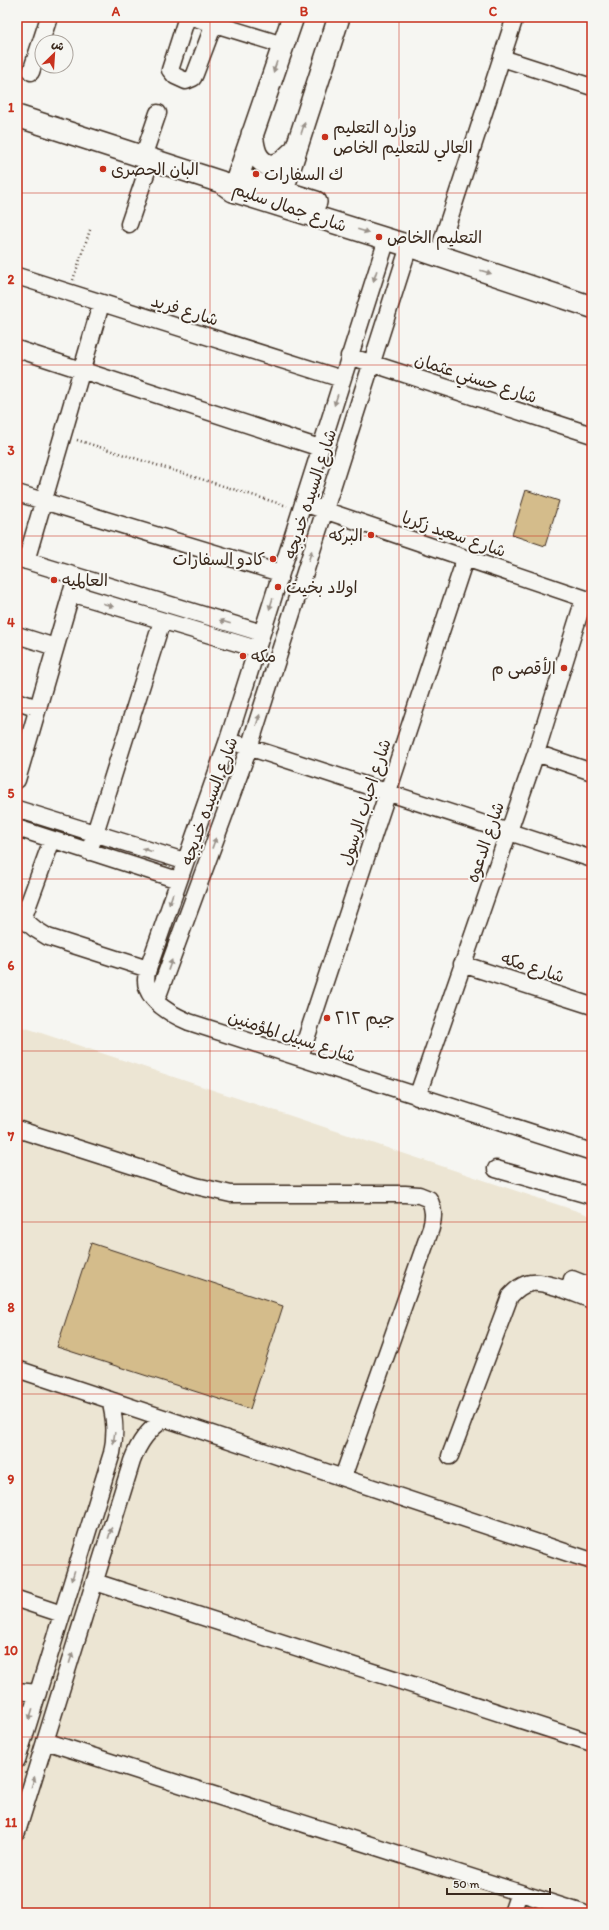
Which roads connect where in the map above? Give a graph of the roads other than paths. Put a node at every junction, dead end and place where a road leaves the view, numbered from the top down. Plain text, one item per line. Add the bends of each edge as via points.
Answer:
1 (49, 17) edge
2 (187, 17) edge
3 (192, 17) edge
4 (293, 17) edge
5 (339, 17) edge
6 (515, 17) edge
7 (214, 24) junction
8 (283, 45) junction
9 (502, 58) junction
10 (31, 72) dead end
11 (592, 87) edge
12 (158, 113) dead end
13 (17, 116) edge
14 (252, 134) junction
15 (295, 150) junction
16 (147, 158) junction
17 (231, 184) junction
18 (280, 199) junction
19 (129, 224) dead end
20 (387, 239) junction
21 (442, 241) junction
22 (409, 246) junction
23 (17, 276) edge
24 (592, 292) edge
25 (101, 304) junction
26 (592, 307) edge
27 (17, 349) edge
28 (349, 356) junction
29 (372, 364) junction
30 (82, 370) junction
31 (342, 379) junction
32 (592, 435) edge
33 (320, 448) junction
34 (17, 493) edge
35 (43, 502) junction
36 (302, 506) junction
37 (325, 510) junction
38 (465, 558) junction
39 (21, 559) edge
40 (280, 573) junction
41 (76, 577) junction
42 (71, 593) junction
43 (588, 600) edge
44 (162, 621) junction
45 (262, 633) junction
46 (17, 635) edge
47 (56, 647) junction
48 (257, 649) junction
49 (17, 701) edge
50 (38, 708) junction
51 (228, 740) junction
52 (249, 748) junction
53 (536, 753) junction
54 (18, 771) edge
55 (592, 772) edge
56 (388, 792) junction
57 (17, 809) edge
58 (17, 828) edge
59 (508, 832) junction
60 (95, 834) junction
61 (52, 840) junction
62 (89, 852) junction
63 (592, 859) edge
64 (184, 861) junction
65 (178, 880) junction
66 (20, 917) edge
67 (462, 964) junction
68 (148, 969) junction
69 (156, 1002) junction
70 (592, 1006) edge
71 (300, 1057) junction
72 (417, 1097) junction
73 (17, 1129) edge
74 (592, 1152) edge
75 (496, 1169) dead end
76 (592, 1196) edge
77 (572, 1279) dead end
78 (592, 1287) edge
79 (545, 1294) dead end
80 (592, 1300) edge
81 (592, 1310) edge
82 (17, 1369) edge
83 (110, 1400) junction
84 (164, 1419) junction
85 (450, 1456) dead end
86 (343, 1477) junction
87 (592, 1561) edge
88 (95, 1582) junction
89 (17, 1599) edge
90 (62, 1614) junction
91 (17, 1691) edge
92 (38, 1693) junction
93 (45, 1742) junction
94 (592, 1743) edge
95 (17, 1760) edge
96 (17, 1832) edge
97 (519, 1893) junction
98 (512, 1913) edge
99 (584, 1913) edge

1 - 10 street
2 - 7 street via 170,70 175,76 186,80 193,78
3 - 7 street
4 - 8 main road
15 -> 5 main road
6 - 9 street
7 - 8 street
8 -> 14 main road
9 - 11 street
9 - 21 street
12 - 16 street
13 - 16 main road, شارع جمال سليم
14 - 15 main road via 258,159 270,166 282,163
14 - 17 main road
15 - 18 main road
16 - 17 main road, شارع جمال سليم
16 - 19 street
17 - 18 main road, شارع جمال سليم
18 -> 20 main road, شارع جمال سليم
18 - 21 main road, شارع جمال سليم
20 - 22 main road, شارع جمال سليم
20 -> 28 street, شارع السيده خديجه
21 - 24 main road, شارع جمال سليم
22 -> 26 main road, شارع جمال سليم
22 - 29 street, شارع السيده خديجه
23 - 25 street, شارع فريد
25 - 30 street
25 - 31 street, شارع فريد
27 - 30 street
28 - 29 street, شارع حسني عثمان
28 - 31 street, شارع السيده خديجه
29 - 32 street, شارع حسني عثمان
29 - 37 street, شارع السيده خديجه
30 - 33 street
30 - 35 street
31 -> 33 street, شارع السيده خديجه
33 - 36 street, شارع السيده خديجه
34 - 35 street
35 - 39 street
35 - 40 street
36 - 37 street, شارع سعيد زكريا
36 - 40 street, شارع السيده خديجه
37 - 38 street, شارع سعيد زكريا
52 -> 37 street, شارع السيده خديجه
38 - 43 street, شارع سعيد زكريا
38 - 56 street, شارع احباب الرسول
39 - 41 street
40 -> 45 street, شارع السيده خديجه
41 - 42 street
45 -> 41 street
42 -> 44 street
42 - 47 street
43 - 53 street, شارع الدعوه
44 - 48 street
44 - 60 street
45 - 48 street, شارع السيده خديجه
46 - 47 street
47 - 50 street
48 - 51 street, شارع السيده خديجه
49 - 50 street
50 - 54 street
51 - 52 street
51 - 64 street, شارع السيده خديجه
52 - 56 street
69 -> 52 street, شارع السيده خديجه
53 - 55 street
53 - 59 street, شارع الدعوه
56 - 59 street
56 - 71 street, شارع احباب الرسول
57 - 60 street
58 - 61 street
59 - 63 street
59 - 67 street, شارع الدعوه
60 - 62 street
64 -> 60 street
61 - 62 street
61 - 66 street
62 - 65 street
64 - 65 street, شارع السيده خديجه
65 -> 68 street, شارع السيده خديجه
66 - 68 street via 48,937
67 - 70 street, شارع مكه
67 - 72 street, شارع الدعوه
68 - 69 street, شارع سبيل المؤمنين via 145,983
69 - 71 street, شارع سبيل المؤمنين via 164,1010 189,1022
71 - 72 street, شارع سبيل المؤمنين
72 - 74 street, شارع سبيل المؤمنين
73 - 86 street via 196,1186 231,1194 405,1194 430,1199 433,1219
75 - 76 street
77 - 78 street
79 - 81 street
80 - 85 street via 543,1283 531,1283 518,1288 510,1296
82 - 83 street
83 - 84 street
83 -> 90 street via 116,1434 112,1453
84 - 86 street
88 -> 84 street via 137,1448 148,1431
86 - 87 street
93 -> 88 street
88 - 94 street
89 - 90 street
90 - 92 street
91 - 92 street
92 -> 95 street
96 -> 93 street
93 - 97 street
97 - 98 street
97 - 99 street

